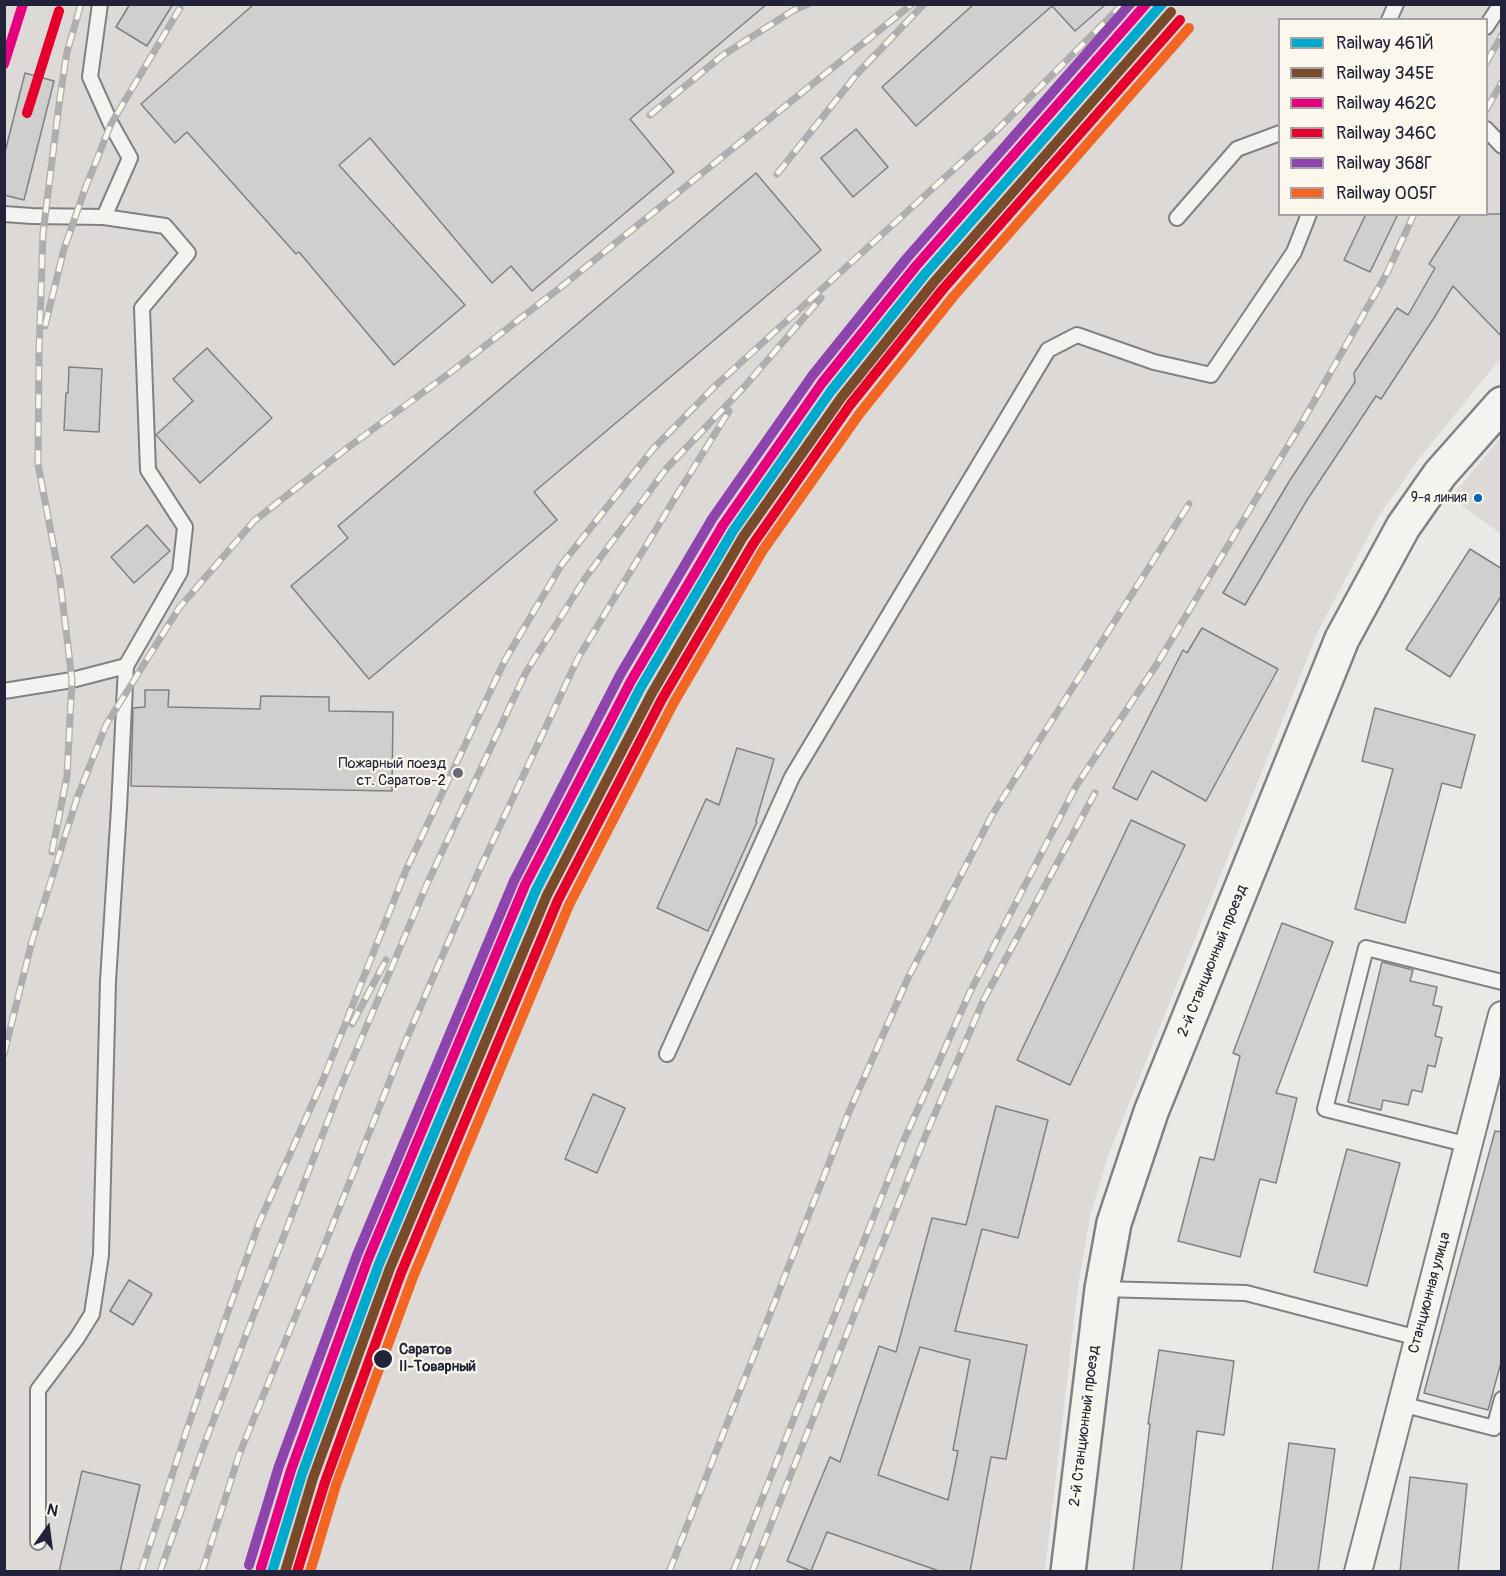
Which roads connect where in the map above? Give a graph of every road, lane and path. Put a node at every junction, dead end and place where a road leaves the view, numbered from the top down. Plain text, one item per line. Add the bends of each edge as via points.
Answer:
1 (100, 4) edge
2 (1396, 4) edge
3 (1501, 4) edge
4 (1390, 18) edge
5 (1488, 24) edge
6 (1488, 131) edge
7 (1278, 133) edge
8 (1502, 146) edge
9 (4, 214) edge
10 (1308, 216) edge
11 (104, 217) junction
12 (1178, 218) dead end
13 (1502, 404) edge
14 (126, 666) junction
15 (4, 691) edge
16 (1502, 982) edge
17 (1502, 1015) edge
18 (667, 1054) dead end
19 (1469, 1145) junction
20 (1102, 1289) junction
21 (1418, 1338) junction
22 (1502, 1399) edge
23 (1401, 1404) junction
24 (38, 1542) dead end
25 (1068, 1572) edge
26 (1358, 1572) edge

1 - 11 lane via 90,77 130,158
2 - 4 lane
3 - 5 lane
6 - 8 lane
7 - 12 lane via 1237,149
9 - 11 lane
10 - 18 lane via 1294,252 1211,375 1154,362 1077,335 1048,350 792,777
11 - 14 lane via 165,226 188,253 142,308 148,470 185,527 180,572
13 - 20 main road, 2-й Станционный проезд via 1440,474 1403,527 1342,639 1151,1112 1114,1223
14 - 15 lane
14 - 24 lane via 108,981 101,1255 92,1314 38,1390
16 - 19 lane via 1366,948 1325,1109
17 - 19 street, Станционная улица
19 - 21 street, Станционная улица
20 - 21 lane via 1246,1293
20 - 25 main road, 2-й Станционный проезд
21 - 23 street, Станционная улица
22 - 23 lane via 1494,1428
23 - 26 street, Станционная улица

